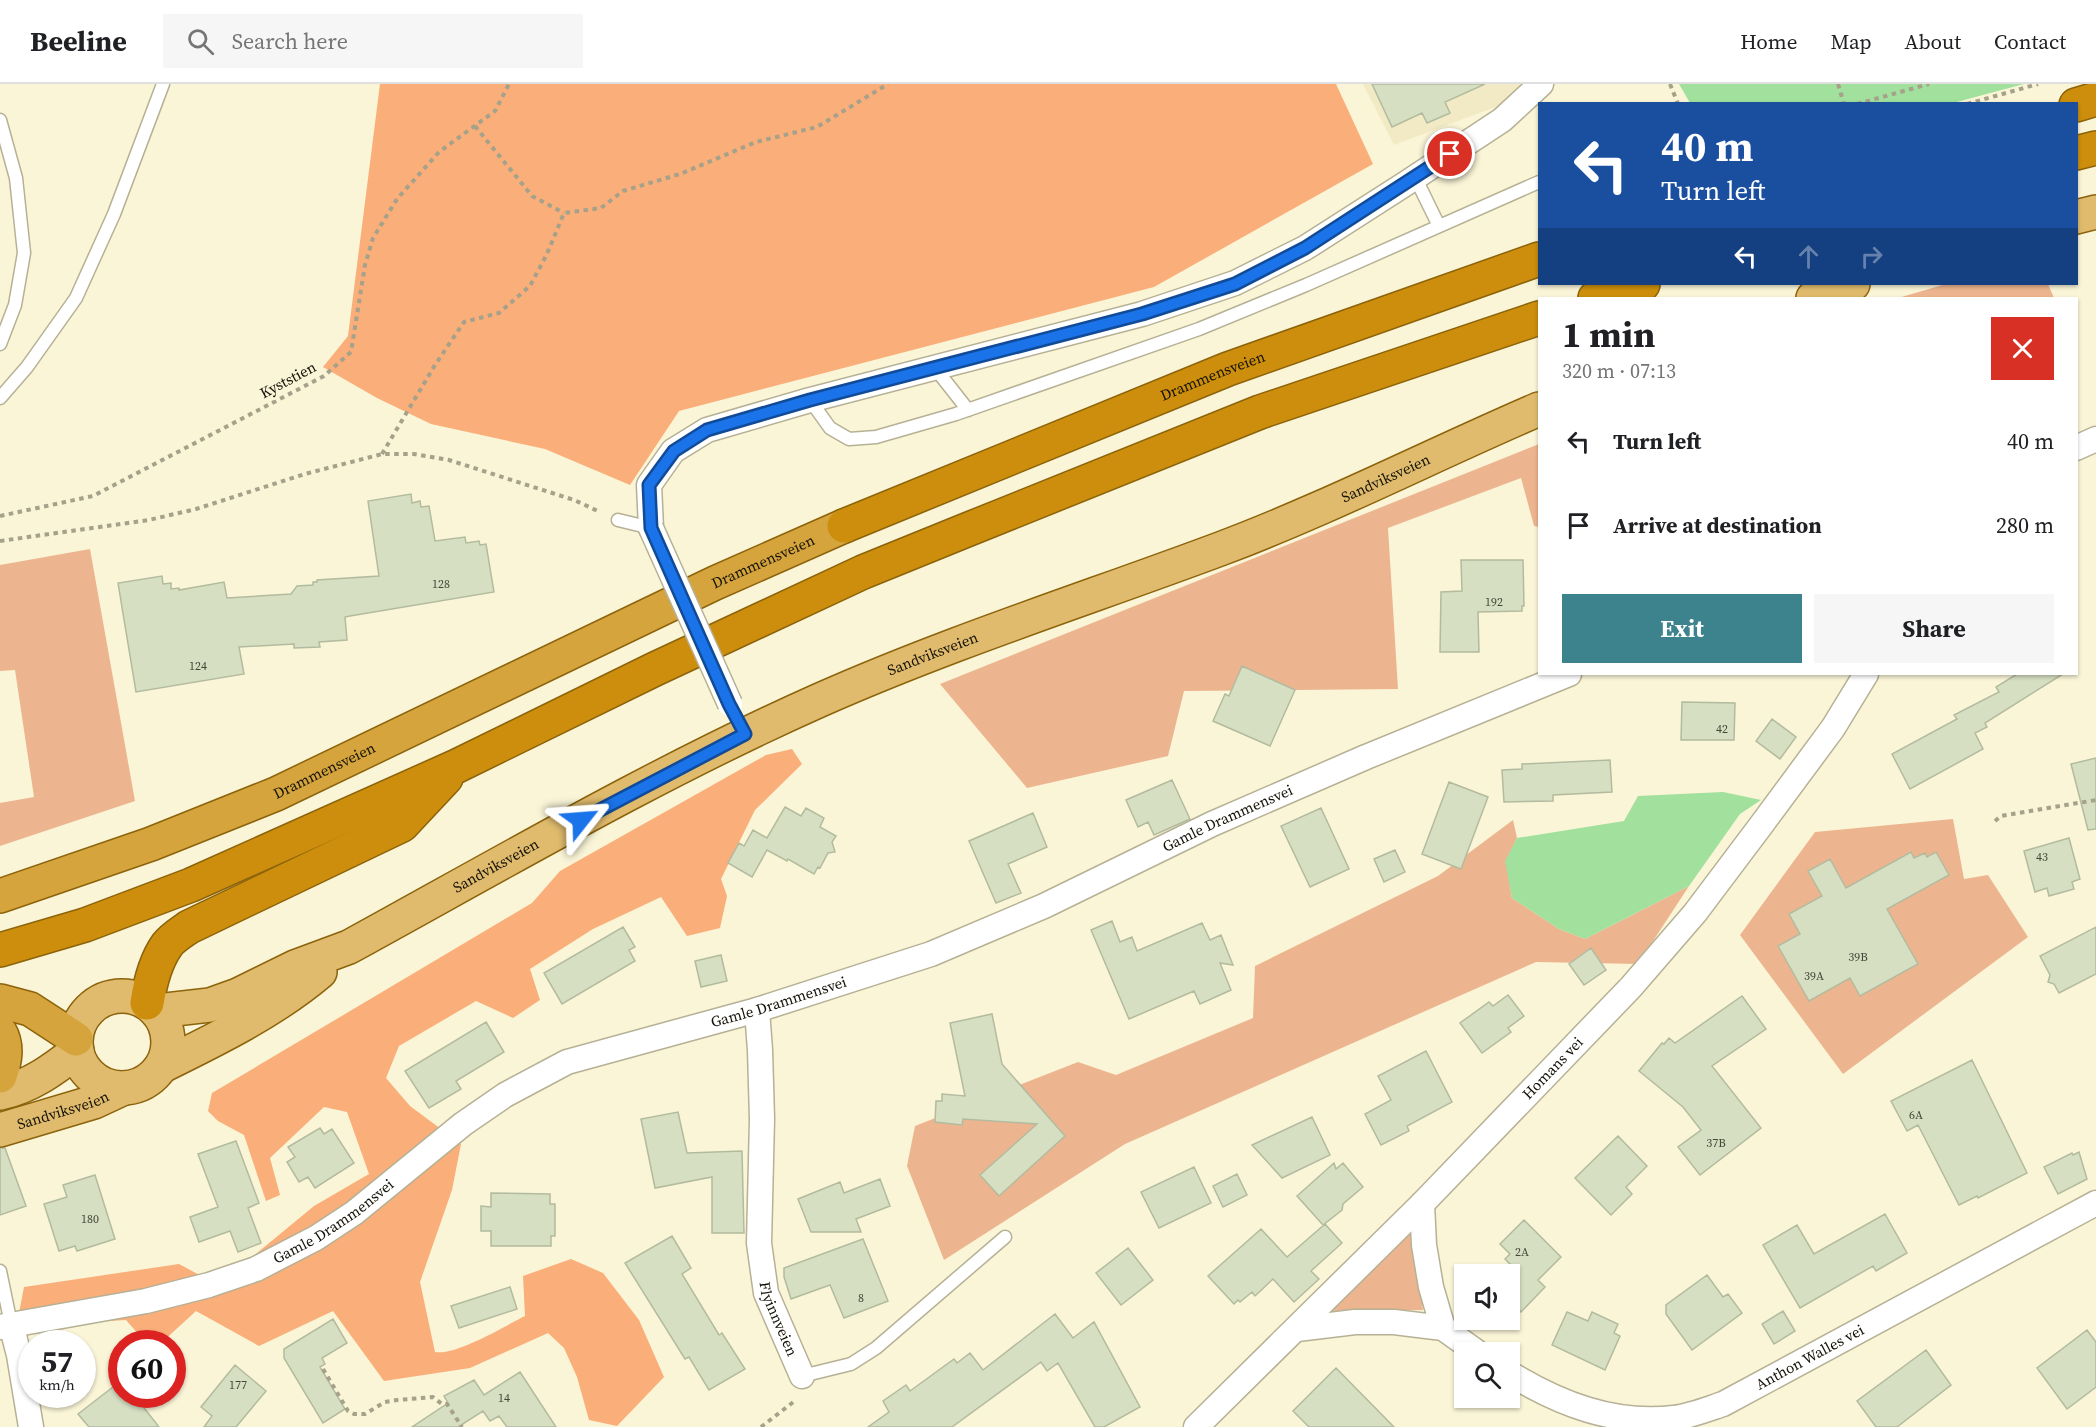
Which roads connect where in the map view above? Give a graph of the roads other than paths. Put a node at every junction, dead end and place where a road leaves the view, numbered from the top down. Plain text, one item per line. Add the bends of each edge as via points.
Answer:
1 (162, 84) edge
2 (1541, 84) edge
3 (2096, 99) edge
4 (2078, 104) edge
5 (0, 120) edge
6 (2096, 148) edge
7 (2078, 152) edge
8 (1415, 177) junction
9 (1538, 182) edge
10 (2096, 212) edge
11 (2078, 216) edge
12 (1439, 226) junction
13 (1538, 259) edge
14 (1640, 285) edge
15 (1850, 285) edge
16 (1598, 297) edge
17 (1816, 297) edge
18 (1538, 318) edge
19 (0, 344) edge
20 (935, 368) junction
21 (0, 398) edge
22 (810, 400) junction
23 (1538, 409) edge
24 (968, 410) junction
25 (2096, 439) edge
26 (2078, 447) edge
27 (618, 520) road end
28 (651, 528) junction
29 (1567, 675) edge
30 (1865, 675) edge
31 (745, 734) junction
32 (457, 766) junction
33 (68, 874) junction
34 (0, 880) edge
35 (0, 896) edge
36 (349, 947) junction
37 (0, 950) edge
38 (0, 1001) edge
39 (152, 1007) junction
40 (757, 1010) junction
41 (0, 1032) edge
42 (77, 1045) junction
43 (162, 1066) junction
44 (0, 1076) edge
45 (124, 1088) junction
46 (0, 1093) edge
47 (0, 1130) edge
48 (1422, 1203) junction
49 (2096, 1203) edge
50 (1005, 1237) dead end
51 (0, 1271) edge
52 (6, 1326) edge
53 (1443, 1328) junction
54 (1297, 1329) junction
55 (1463, 1342) edge
56 (802, 1376) joint
57 (1520, 1379) edge
58 (31, 1427) edge
59 (1196, 1427) edge

1 - 21 lane via 114,214 76,298
2 - 8 street via 1502,120
3 - 4 highway
5 - 19 lane via 16,178 24,253 15,305
6 - 7 highway
8 - 12 lane
8 - 20 street via 1305,248 1235,284 1142,314
9 - 12 lane
10 - 11 main road
12 - 24 lane via 1198,328
13 - 33 highway, Drammensveien via 1228,369 844,526 276,794
14 - 16 highway
15 - 17 main road
18 - 32 highway via 1260,412 863,572
20 - 22 street
20 - 24 lane
22 - 24 lane via 830,428 849,439 876,437
22 - 28 street via 707,430 674,451 649,485
23 - 31 main road, Sandviksveien via 1298,518 916,659
25 - 26 street
27 - 28 lane
28 - 31 street, bridge
29 - 40 street, Gamle Drammensvei via 1212,824 1044,906 931,954
30 - 48 street, Homans vei via 1833,728 1695,913 1632,987
31 - 36 main road, Sandviksveien
32 - 37 highway via 191,885 85,925
32 - 39 highway via 402,825 189,927 168,944 157,964 150,983
33 - 34 highway
33 - 35 highway, Drammensveien
36 - 39 main road, Sandviksveien via 210,1005
36 - 43 main road, Sandviksveien via 307,982 240,1026
38 - 42 highway via 30,1009
39 - 42 main road via 137,998 116,996 97,1003 82,1019
39 - 43 main road via 168,1032
40 - 52 street, Gamle Drammensvei via 567,1062 505,1095 463,1124 354,1213 256,1269 146,1301
40 - 56 street, Flyinnveien via 762,1119 759,1243 766,1293
41 - 44 highway via 5,1051
42 - 45 main road via 84,1067 96,1080
42 - 46 main road via 56,1067 32,1082
43 - 45 main road via 146,1082
45 - 47 main road, Sandviksveien via 94,1102
48 - 53 street via 1431,1287
48 - 54 street, Homans vei
49 - 57 street, Anthon Walles vei via 1723,1404 1676,1418 1621,1419 1580,1408
50 - 56 lane, Flyinnveien via 876,1347 851,1364
51 - 52 lane
52 - 58 street via 19,1355
53 - 54 street via 1355,1322
53 - 55 street
54 - 59 street, Homans vei

